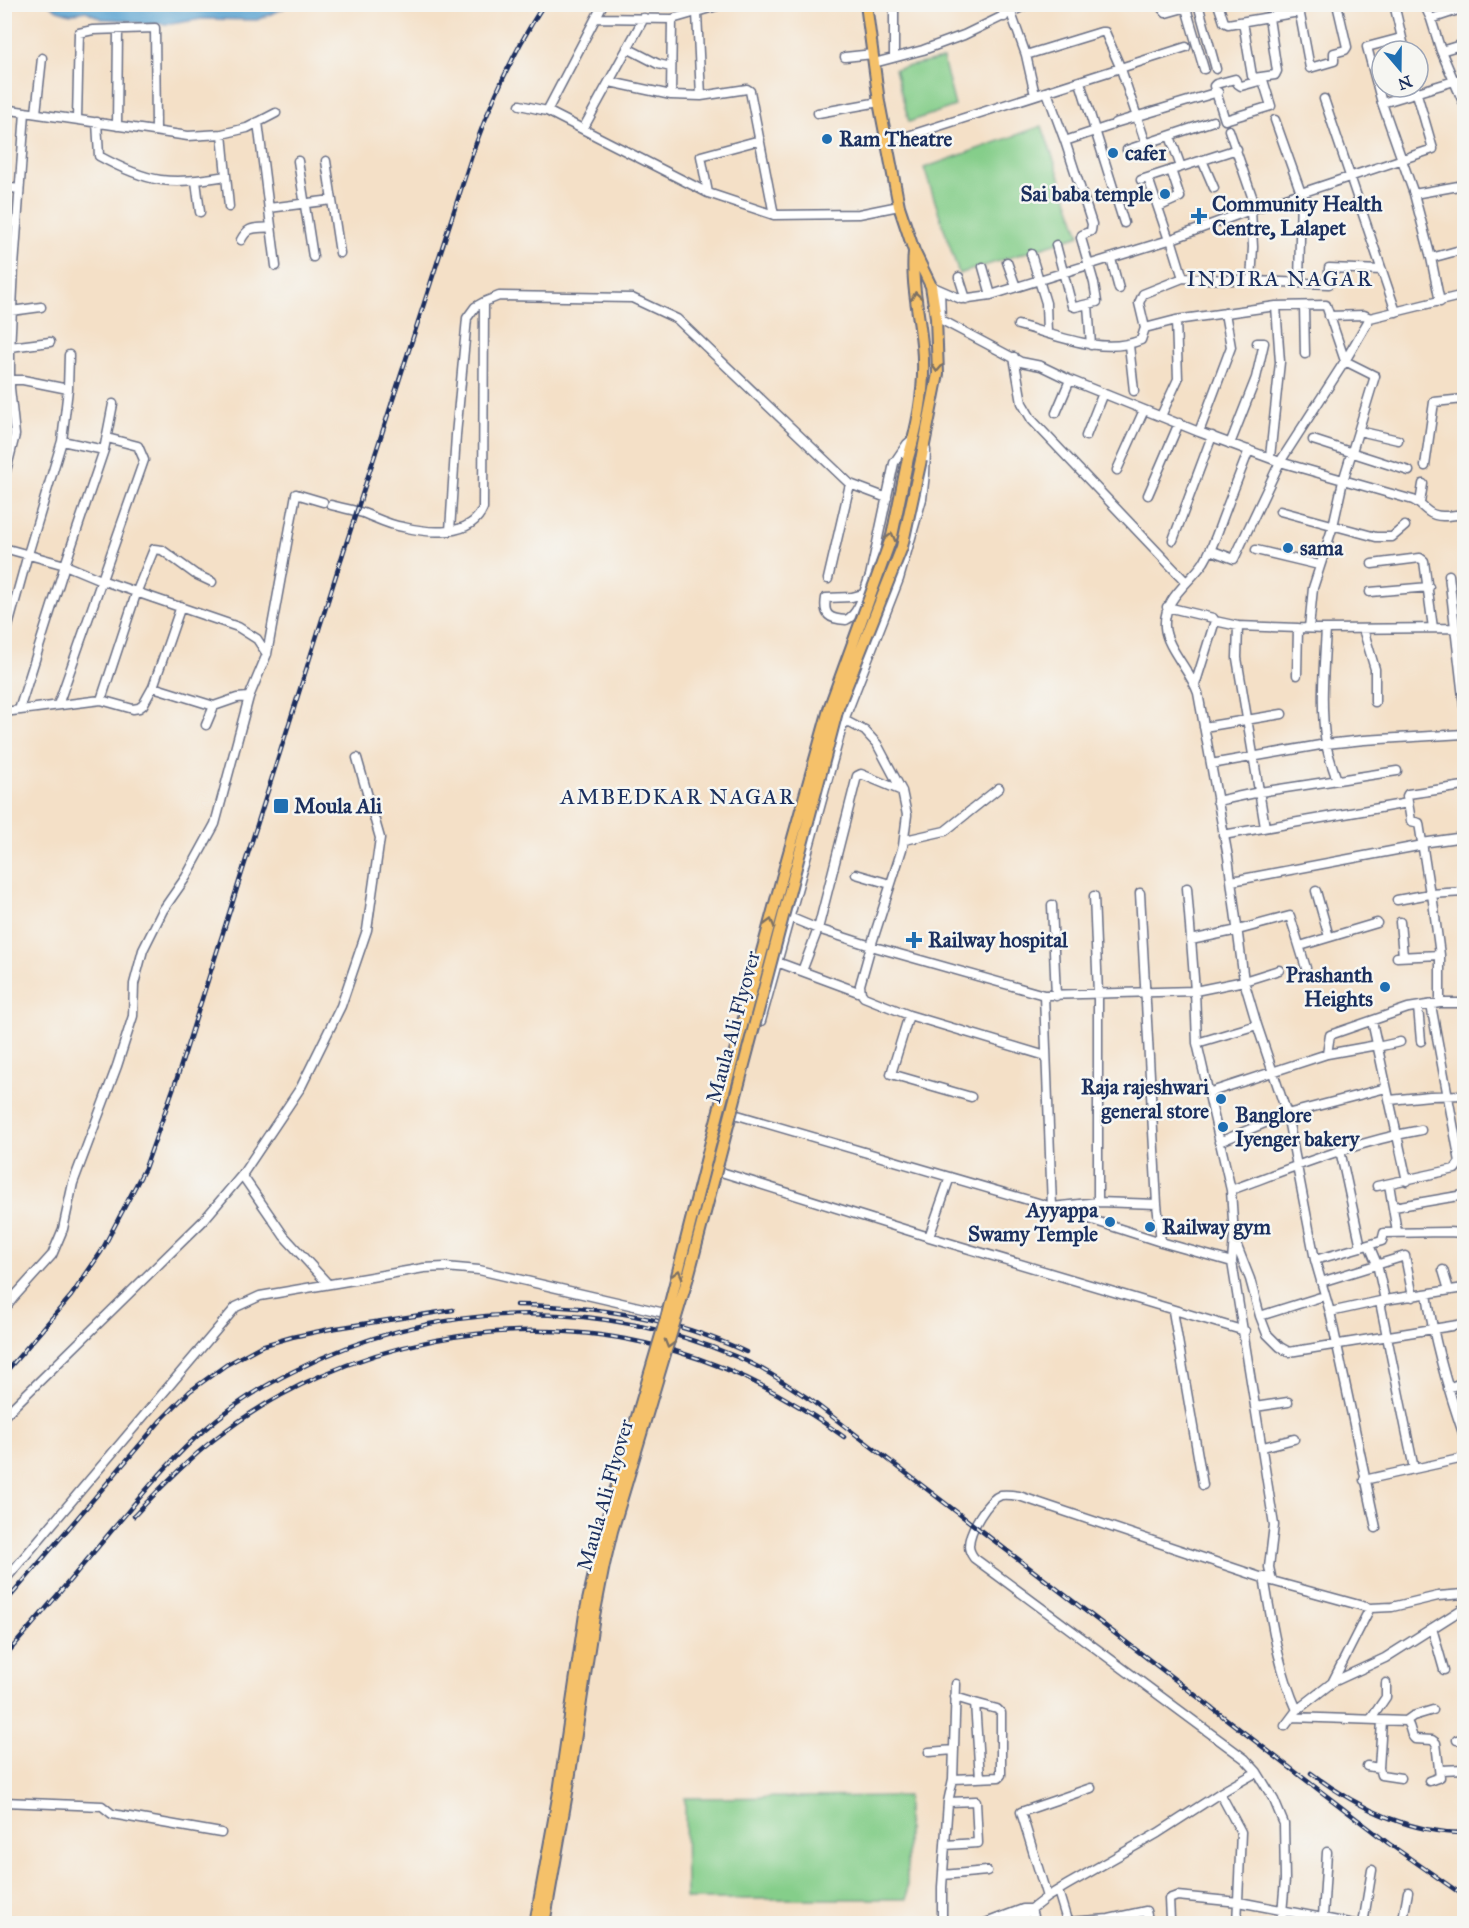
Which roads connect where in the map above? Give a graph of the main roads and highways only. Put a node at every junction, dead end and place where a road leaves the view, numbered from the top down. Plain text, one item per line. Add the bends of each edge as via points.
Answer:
1 (866, 4) edge
2 (914, 251) junction
3 (938, 346) junction
4 (922, 347) junction
5 (919, 410) junction
6 (931, 412) junction
7 (590, 1615) junction
8 (587, 1633) junction
9 (535, 1923) edge
10 (544, 1923) edge

1 - 2 main road via 898,206
2 - 3 main road, Maula Ali Flyover via 936,288
4 -> 2 main road, Maula Ali Flyover via 912,272
3 - 4 main road
3 -> 6 main road, Maula Ali Flyover
4 - 5 main road, Maula Ali Flyover
5 - 6 main road
7 -> 5 main road, Maula Ali Flyover, bridge via 604,1529 670,1305 830,706 892,536
6 -> 7 main road, Maula Ali Flyover, bridge via 902,548 838,708 670,1344
7 - 8 main road, Maula Ali Flyover
8 - 9 main road
8 - 10 main road via 567,1793

